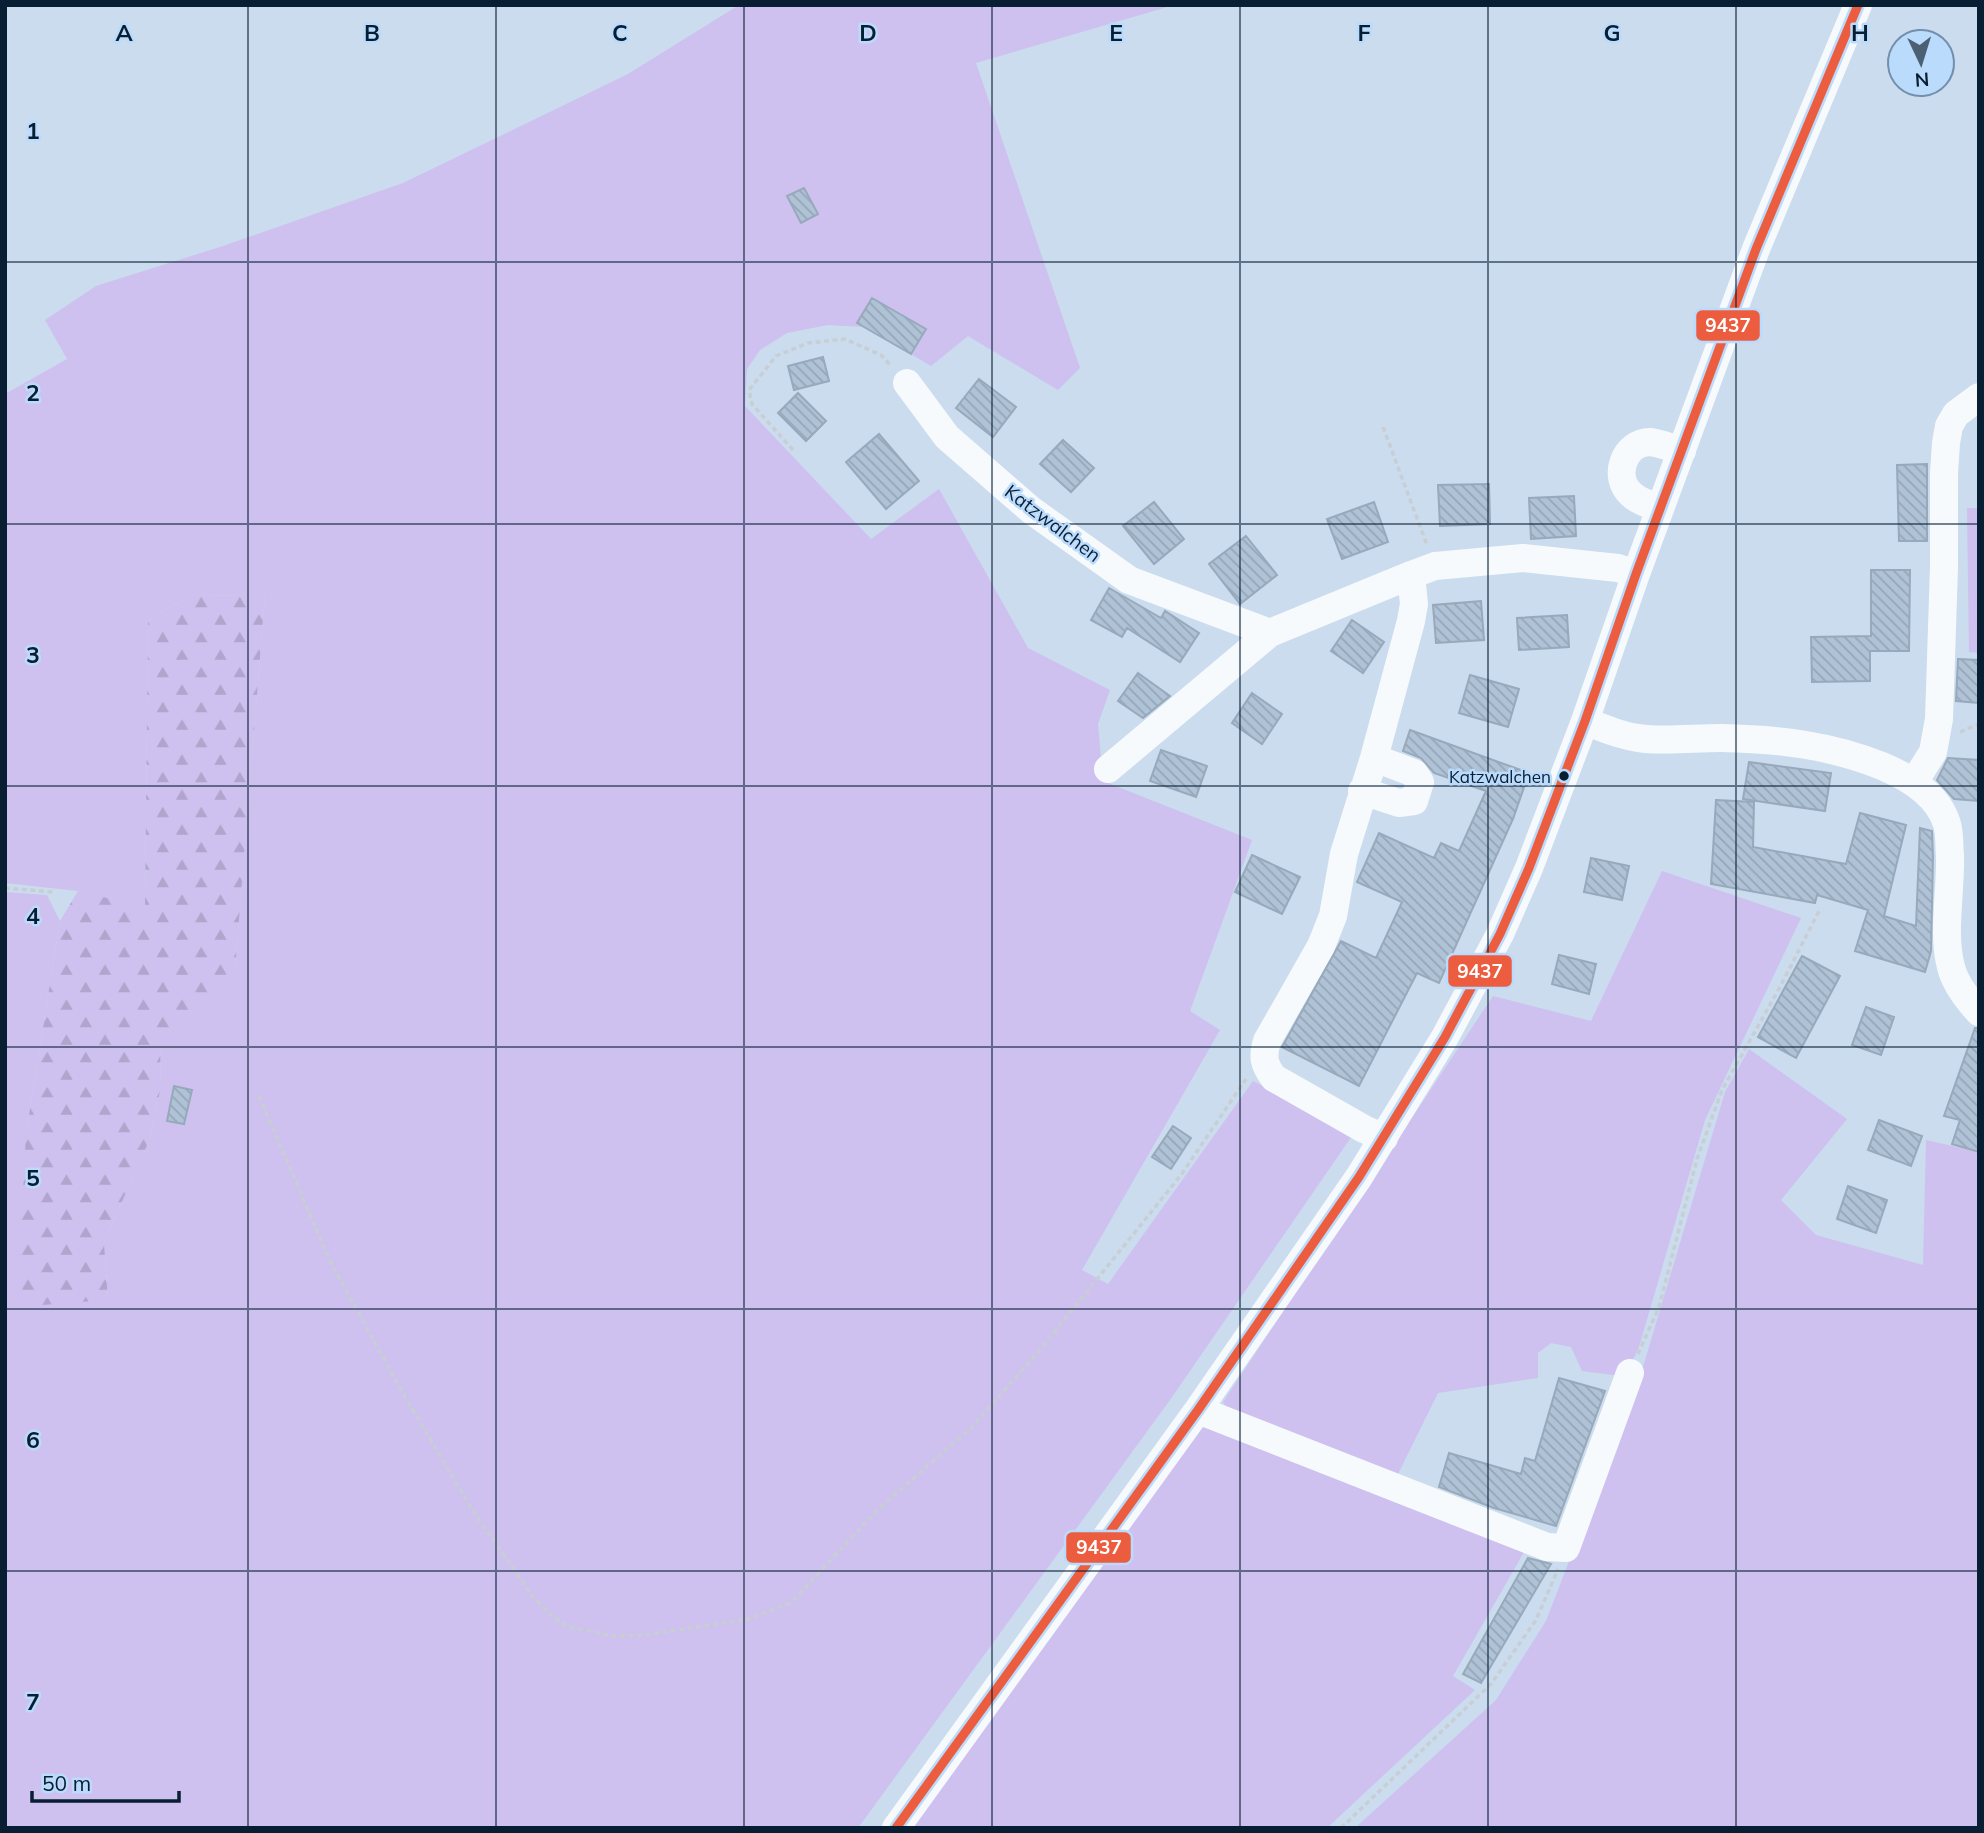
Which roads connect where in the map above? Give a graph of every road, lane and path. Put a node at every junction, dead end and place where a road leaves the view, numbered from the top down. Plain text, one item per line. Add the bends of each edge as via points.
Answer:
1 (1858, 5) edge
2 (907, 383) joint
3 (1979, 397) edge
4 (1383, 427) dead end
5 (793, 450) dead end
6 (1682, 451) junction
7 (1660, 508) junction
8 (1423, 571) junction
9 (1636, 574) junction
10 (1270, 633) junction
11 (1586, 721) junction
12 (1374, 758) junction
13 (1108, 769) dead end
14 (1914, 782) junction
15 (1362, 791) junction
16 (5, 888) edge
17 (52, 892) dead end
18 (1819, 911) dead end
19 (1979, 1012) edge
20 (1265, 1067) junction
21 (259, 1096) dead end
22 (1384, 1138) junction
23 (1630, 1373) joint
24 (1198, 1410) junction
25 (1566, 1548) junction
26 (896, 1828) edge
27 (1341, 1828) edge

1 - 6 street via 1756,249
2 - 5 path via 881,355 845,339 808,343 776,356 749,390 752,404
2 - 10 street, Katzwalchen via 947,437 1031,510 1129,580
3 - 14 street via 1956,414 1946,443 1939,719 1933,752
4 - 8 path
6 - 7 street
6 - 7 street via 1649,442 1626,453 1623,478 1630,493
7 - 9 street
8 - 9 street via 1523,558
8 - 10 street
8 - 12 street
9 - 11 street
10 - 13 street
11 - 14 street via 1645,738 1796,742 1826,747
11 - 22 street via 1500,934 1446,1037
12 - 15 street
12 - 15 street via 1414,773 1420,782 1414,801 1399,803
14 - 19 street via 1939,808 1947,824 1951,968
15 - 20 street via 1344,854 1334,916 1267,1041 1262,1056
16 - 17 path
18 - 23 path via 1722,1090 1697,1159 1659,1307
20 - 21 path via 1240,1085 1181,1175 1040,1350 969,1430 878,1509 791,1603 748,1619 613,1636 569,1627 552,1616 533,1597 470,1505 330,1261
20 - 22 street via 1274,1078
22 - 24 street
23 - 25 street
24 - 25 street via 1547,1547
24 - 26 street
25 - 27 path via 1536,1620 1491,1684

